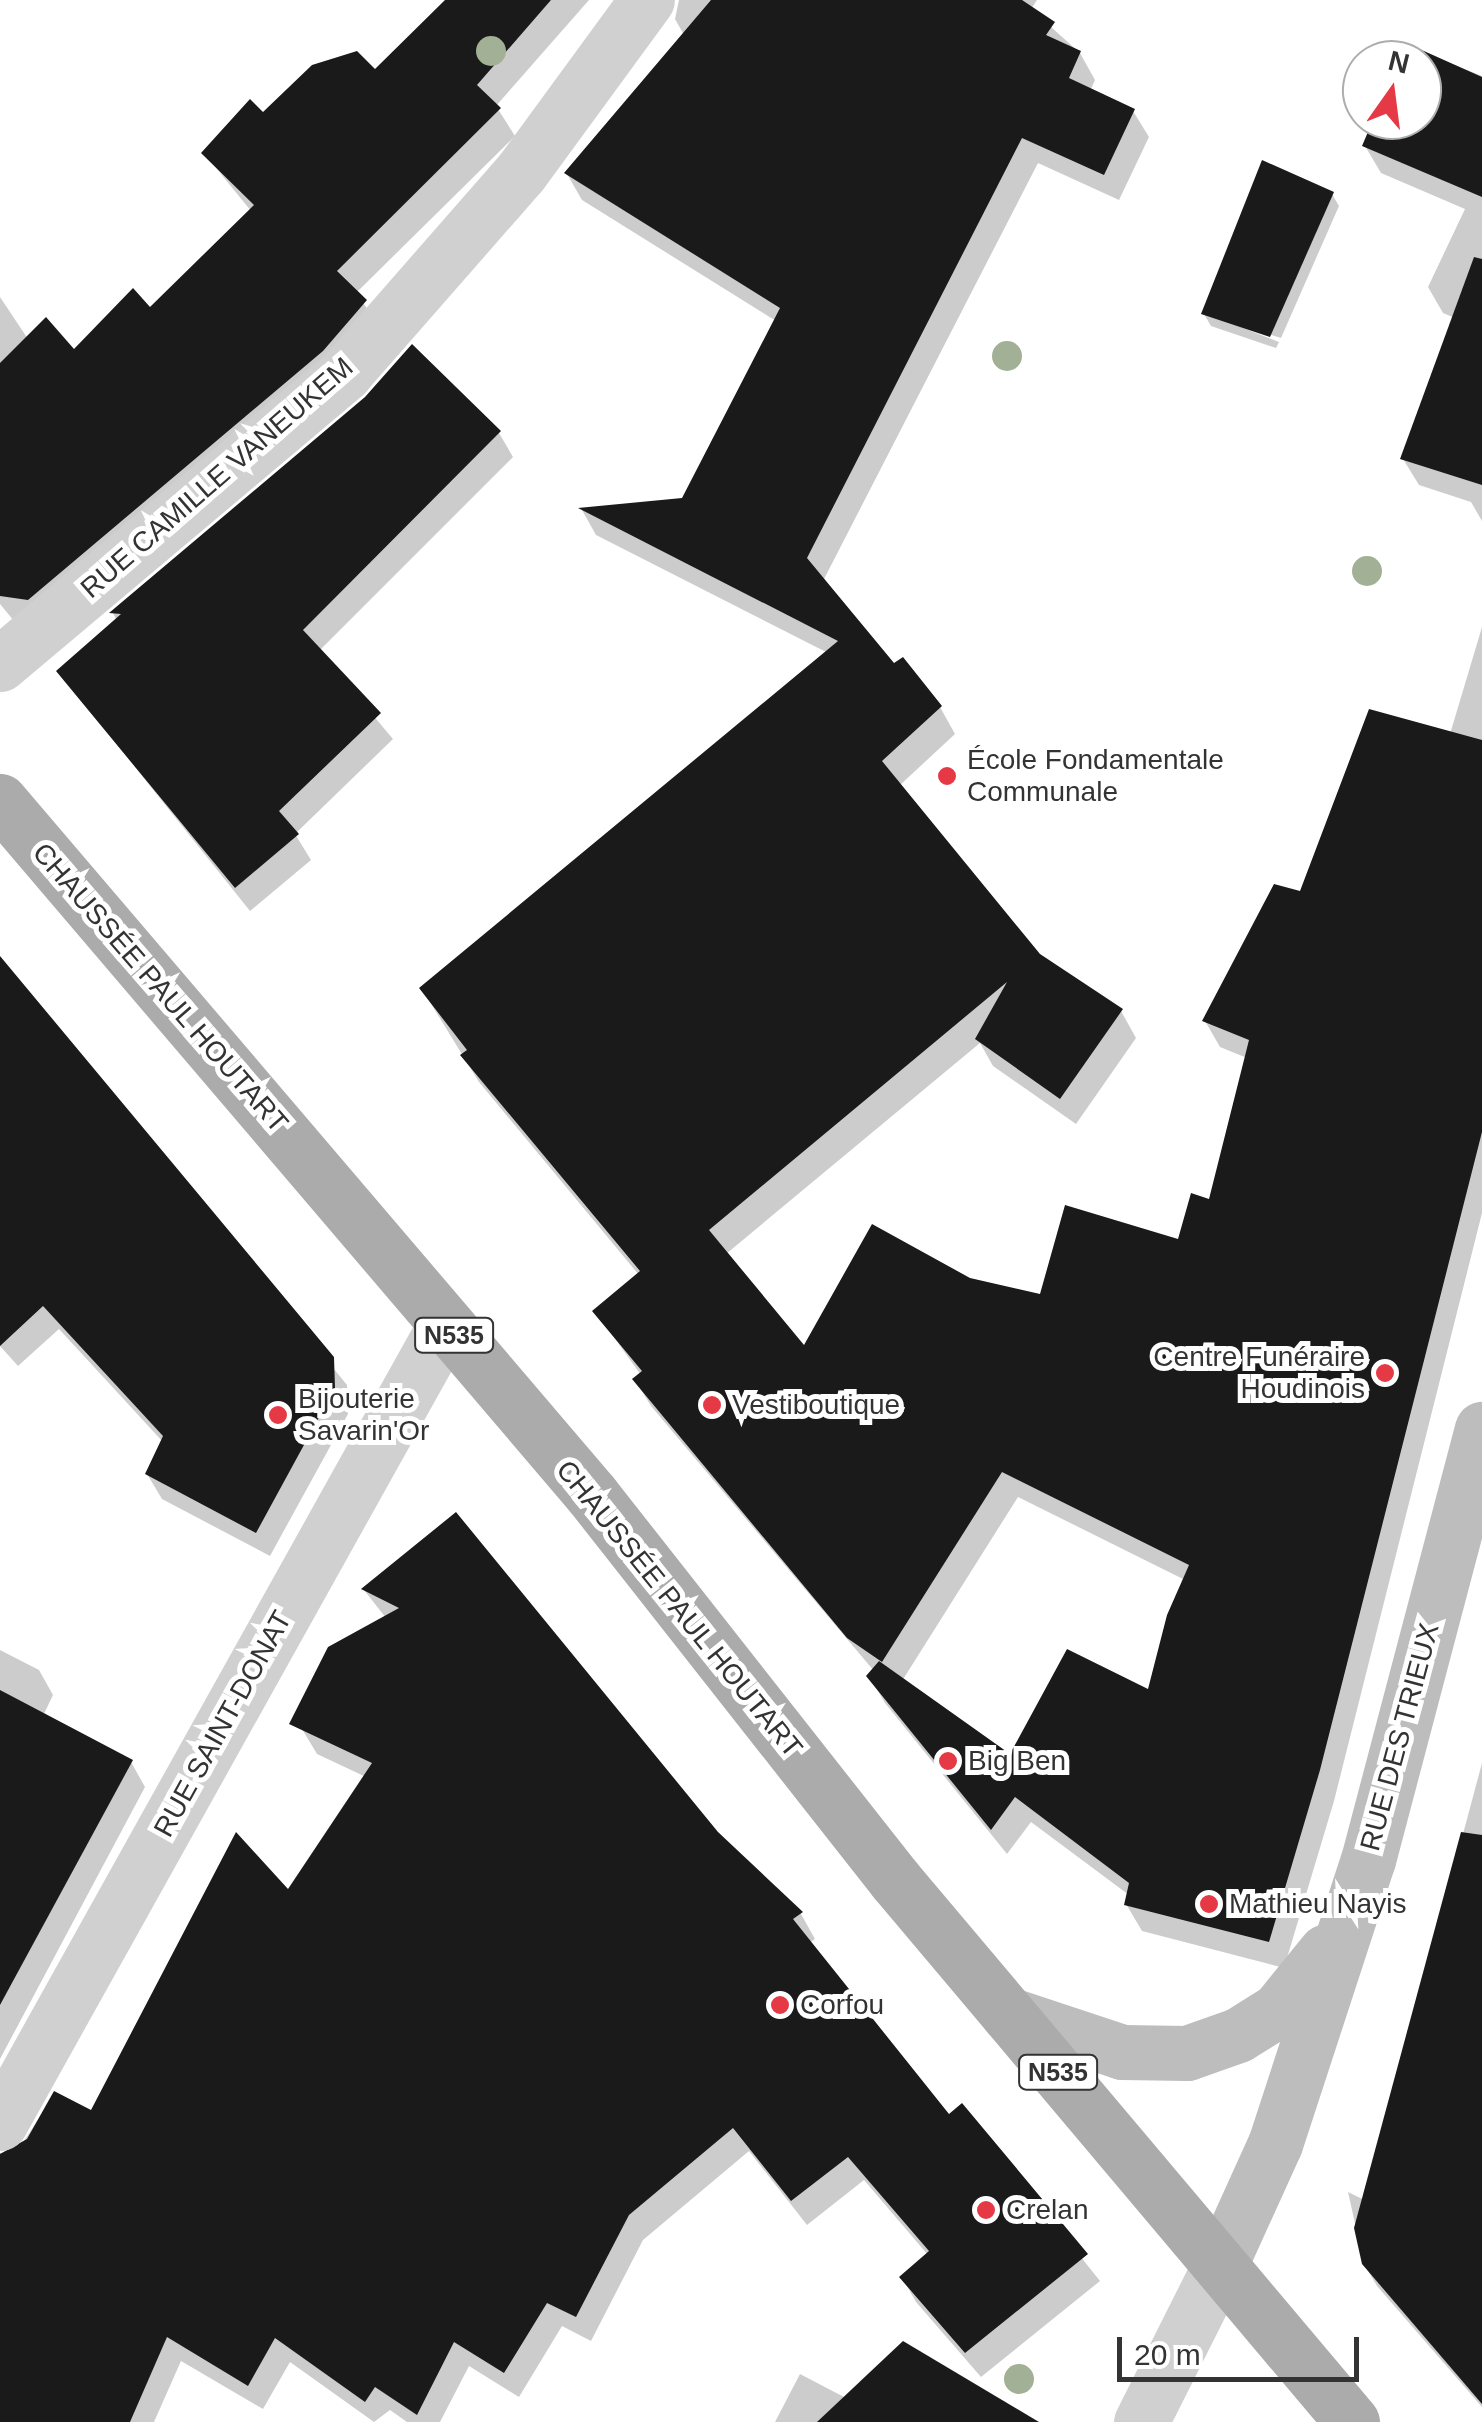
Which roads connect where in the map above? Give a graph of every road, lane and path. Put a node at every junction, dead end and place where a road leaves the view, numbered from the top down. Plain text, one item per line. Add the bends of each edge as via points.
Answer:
1 (647, 0) edge
2 (0, 664) edge
3 (0, 801) edge
4 (445, 1326) junction
5 (1482, 1428) edge
6 (1346, 1927) junction
7 (1008, 2014) junction
8 (0, 2123) edge
9 (1220, 2265) junction
10 (1142, 2422) edge
11 (1352, 2422) edge

1 - 2 street, RUE CAMILLE VANEUKEM via 521,172 345,373
3 - 4 main road, CHAUSSÉE PAUL HOUTART / N535
4 - 7 main road, CHAUSSÉE PAUL HOUTART / N535 via 592,1496
4 - 8 street, RUE SAINT-DONAT
5 - 6 street, RUE DES TRIEUX
6 - 7 street via 1278,2010 1238,2035 1187,2052 1122,2052
6 - 9 street, RUE DES TRIEUX via 1275,2144
7 - 9 main road, CHAUSSÉE PAUL HOUTART / N535
9 - 10 street
9 - 11 main road, CHAUSSÉE PAUL HOUTART / N535

